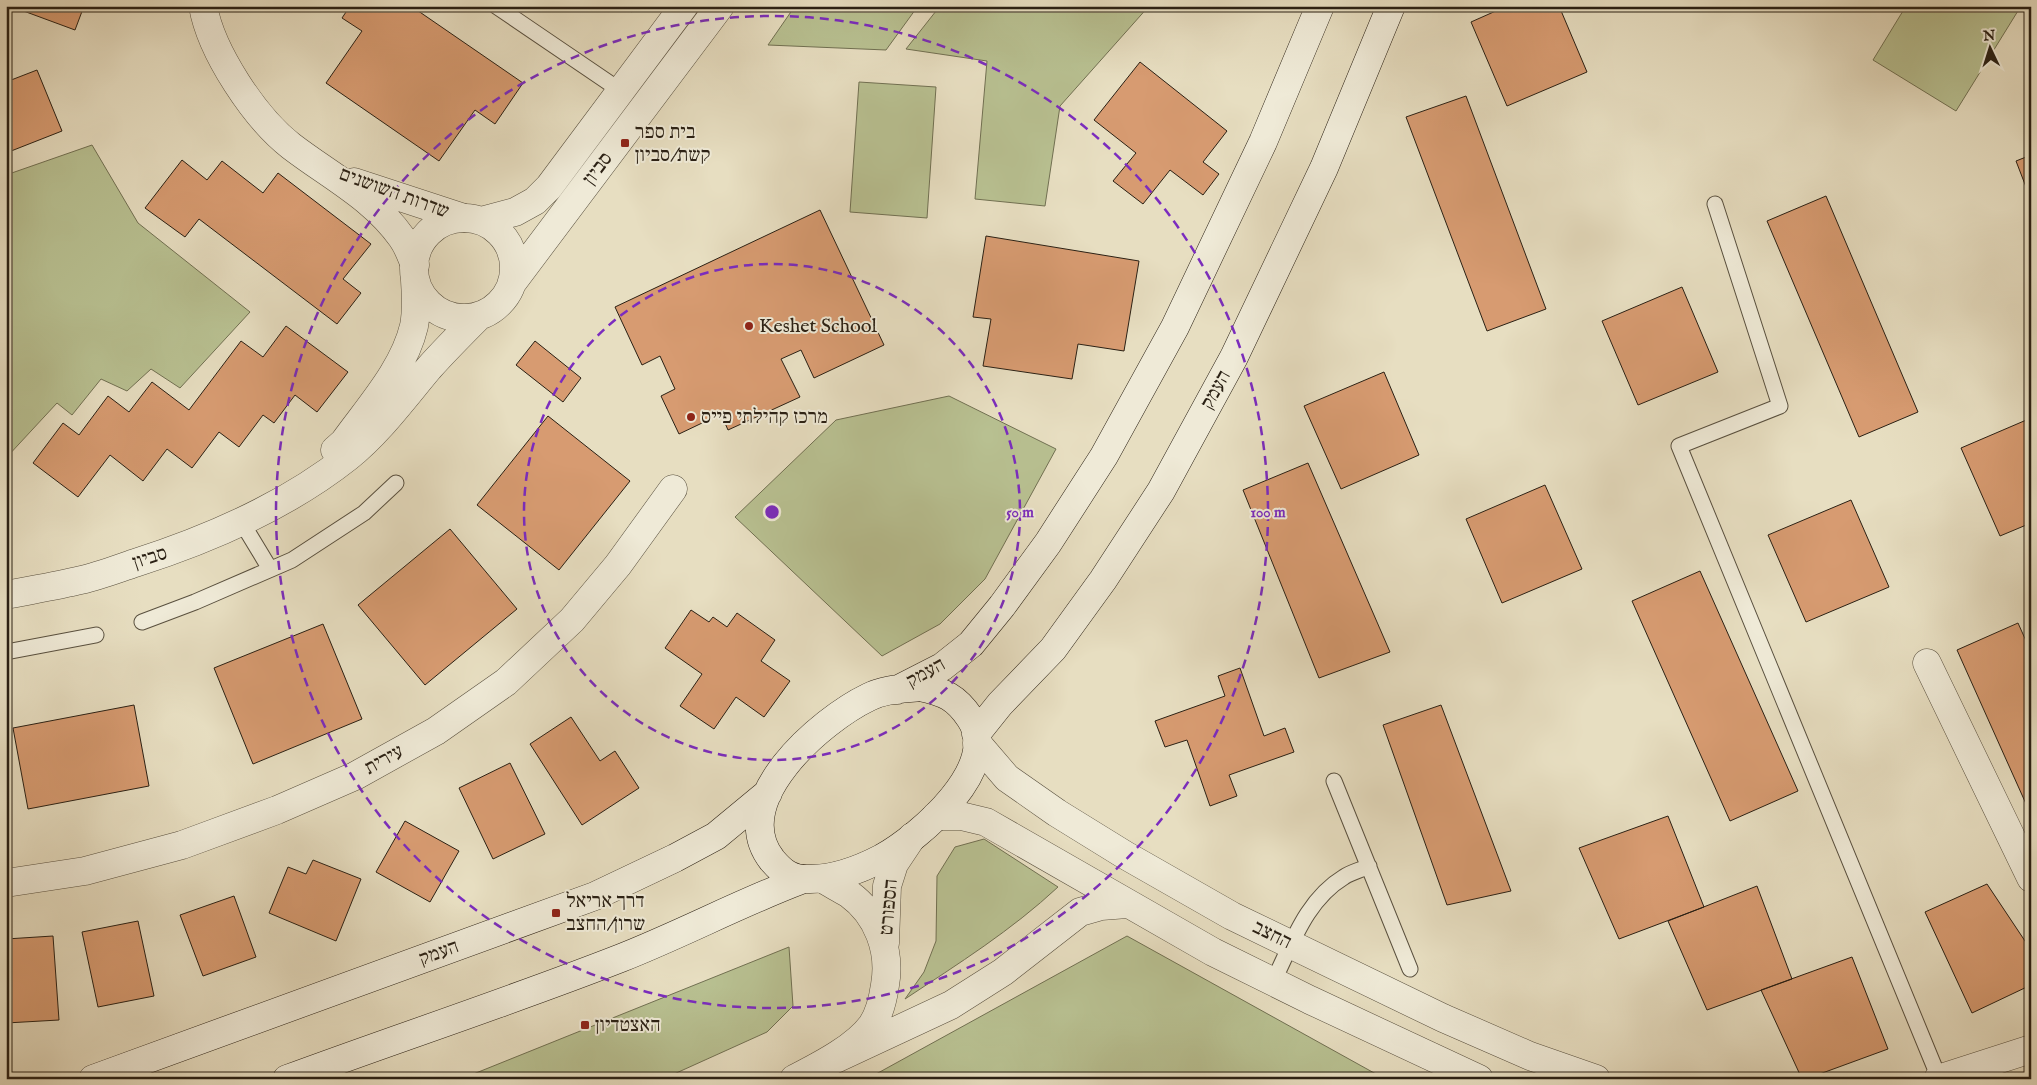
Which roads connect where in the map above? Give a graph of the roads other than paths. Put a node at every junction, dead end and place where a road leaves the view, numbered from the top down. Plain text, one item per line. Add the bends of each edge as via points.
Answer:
1 (203, 6) edge
2 (496, 6) edge
3 (684, 6) edge
4 (720, 6) edge
5 (1320, 6) edge
6 (1391, 6) edge
7 (621, 91) junction
8 (323, 168) junction
9 (1716, 204) dead end
10 (472, 220) junction
11 (415, 271) junction
12 (512, 283) junction
13 (479, 316) junction
14 (396, 483) dead end
15 (673, 489) dead end
16 (286, 498) junction
17 (241, 521) junction
18 (270, 569) junction
19 (6, 595) edge
20 (142, 622) dead end
21 (96, 634) dead end
22 (6, 652) edge
23 (1926, 663) dead end
24 (897, 690) junction
25 (976, 738) junction
26 (1334, 781) dead end
27 (768, 793) junction
28 (936, 816) junction
29 (912, 837) junction
30 (1369, 866) junction
31 (2031, 878) edge
32 (812, 879) junction
33 (6, 883) edge
34 (1127, 904) junction
35 (1292, 945) junction
36 (885, 952) junction
37 (1410, 969) dead end
38 (1274, 982) junction
39 (1467, 1028) junction
40 (2031, 1049) edge
41 (805, 1073) edge
42 (1451, 1073) edge
43 (1939, 1078) edge
44 (93, 1079) edge
45 (287, 1079) edge
46 (1479, 1079) edge
47 (1596, 1079) edge

1 - 8 street, שדרות השושנים via 206,24 225,63 261,118 291,146
2 - 7 lane
3 - 7 street, סביון
4 - 12 street, סביון
5 - 24 street, העמק via 1263,142 1204,265 1104,456 1048,542 971,644 942,667
6 - 25 street, העמק via 1315,186 1234,357 1161,490 1103,580 1053,648 1000,704
7 - 10 street, סביון via 535,201 515,212
8 - 10 street, שדרות השושנים via 359,184
8 - 11 street, שדרות השושנים via 368,199 389,222 404,239
9 - 43 lane via 1780,406 1679,446
10 - 11 street via 446,222 433,230 422,243 415,259
10 - 12 street via 496,229 508,242 515,267
11 - 13 street via 421,293 432,306 445,315
11 - 16 street, סביון via 414,326 404,353 344,442
12 - 13 street via 495,308
13 - 16 street, סביון via 375,432 348,457
14 - 18 lane via 364,513 314,546
15 - 33 street, עירית via 618,565 572,620 506,682 436,731 355,776 277,810 182,845 86,871
16 - 17 street, סביון
17 - 18 lane
17 - 19 street, סביון via 175,550 109,572
18 - 20 lane
21 - 22 lane
23 - 31 street
24 - 25 street, החצב via 920,687 942,692 961,705 975,726
24 - 27 street via 870,697 842,712 803,745 781,769
25 - 28 street via 977,750 970,774
25 - 35 street, החצב via 1006,778 1056,813 1224,911
26 - 30 lane
27 - 32 street via 760,819 768,854 782,872
27 - 44 street, העמק via 716,836 595,896
28 - 29 street
28 - 34 street, החצב via 961,816 986,822
29 - 32 street via 882,858 850,871
29 - 36 street, הספורט via 894,864 887,886
30 - 35 lane via 1345,876 1326,890 1311,907
30 - 37 lane
32 - 36 street via 850,895 880,930
32 - 45 street via 755,898 621,958
34 - 38 street, החצב
34 - 41 street via 1080,912 1003,972 951,1005
35 - 38 lane
35 - 39 street, החצב
36 - 41 street via 887,976 882,1002 871,1025 849,1046
38 - 42 street, החצב
39 - 42 street
39 - 47 street, החצב via 1530,1056
40 - 43 street
42 - 46 street, החצב

